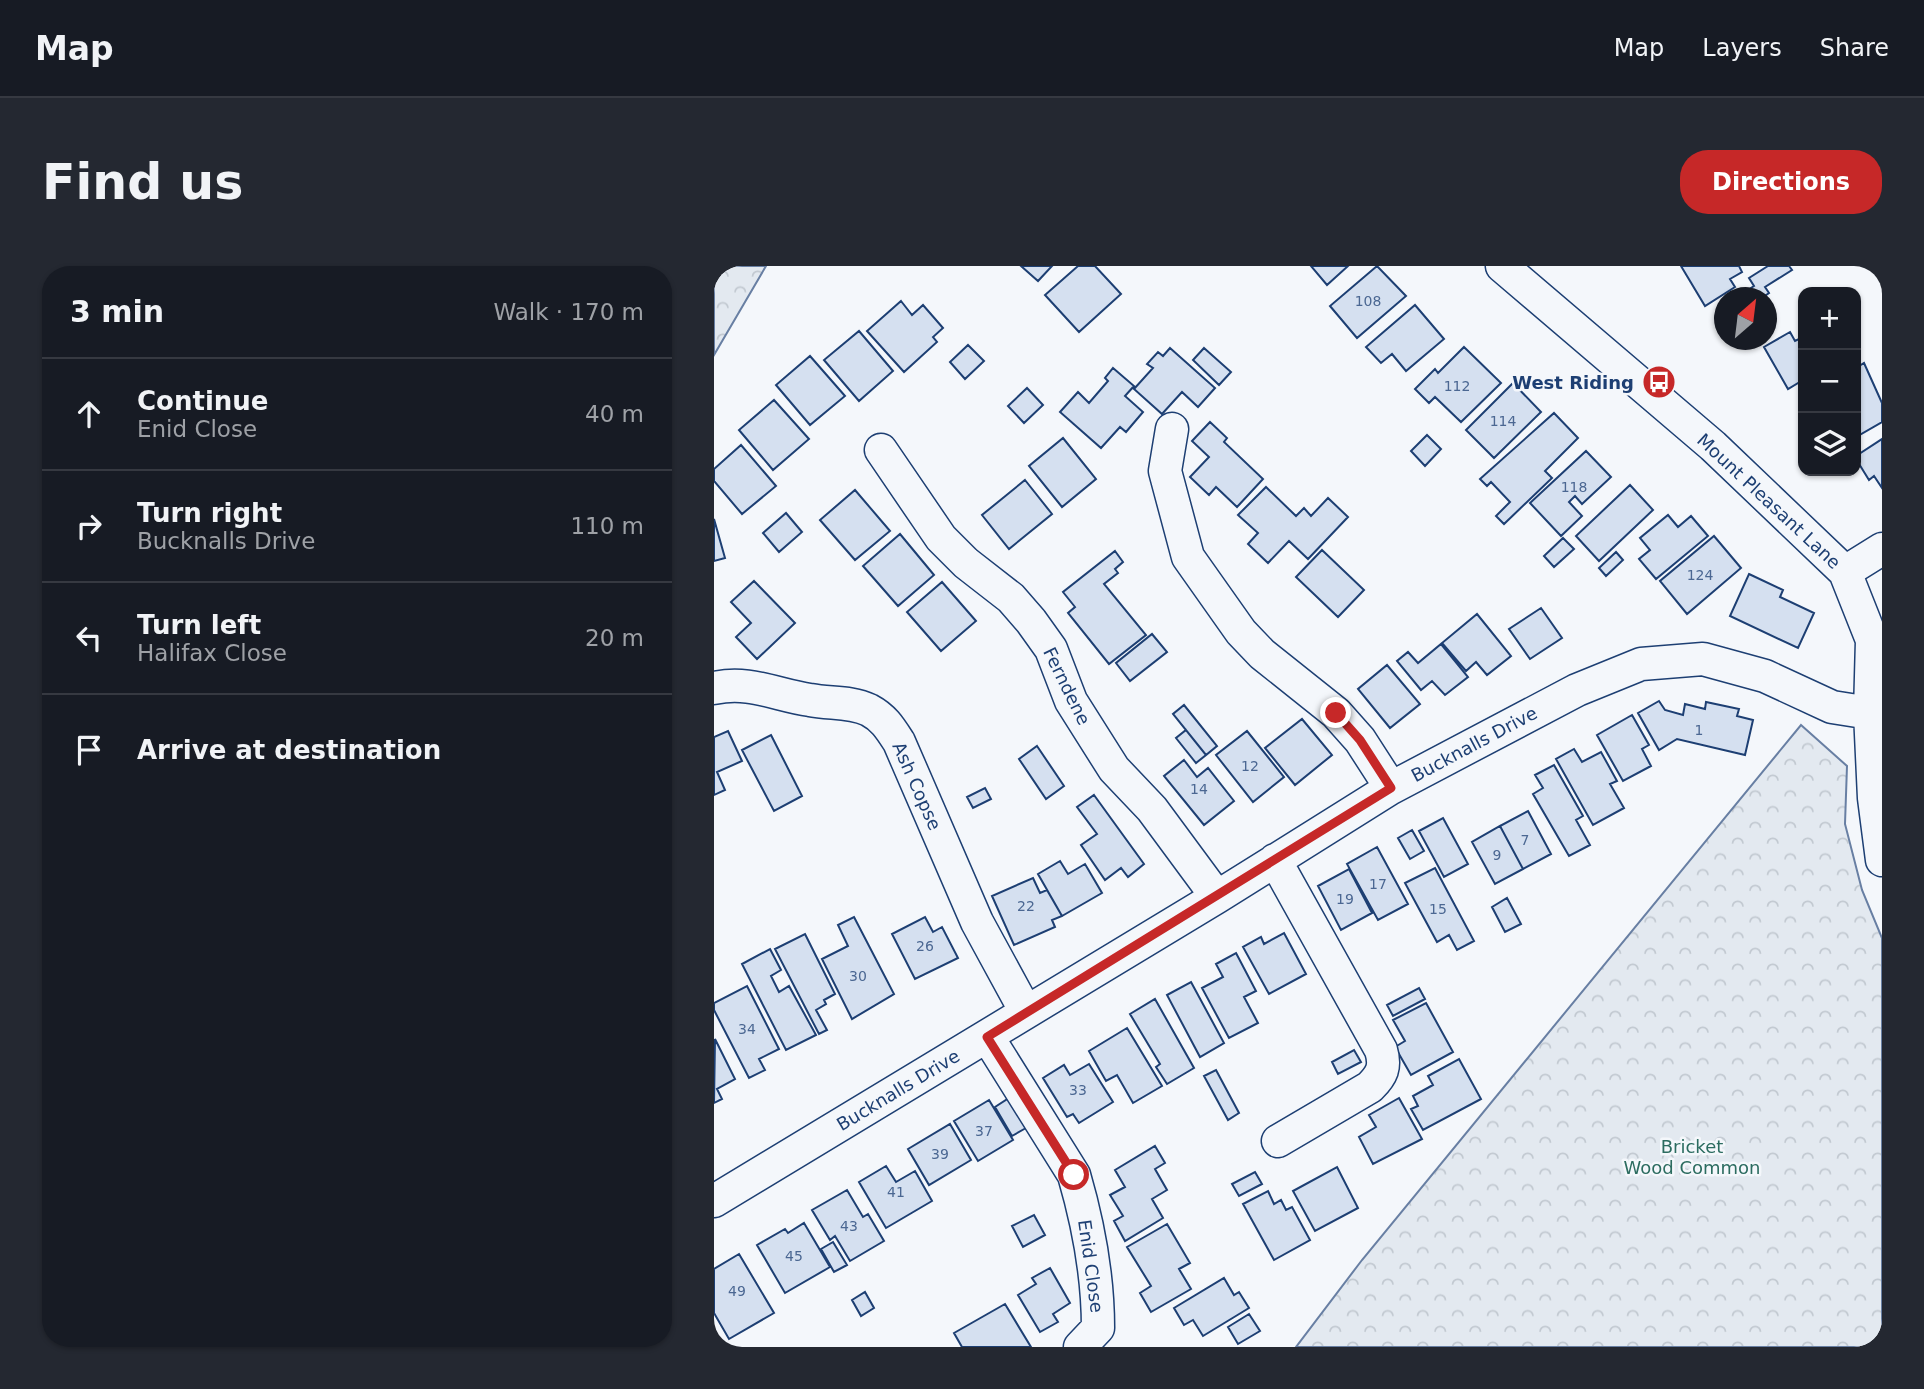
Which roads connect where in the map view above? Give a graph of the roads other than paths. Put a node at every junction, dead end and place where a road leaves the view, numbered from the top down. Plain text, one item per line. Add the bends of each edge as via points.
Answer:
1 (1502, 266) edge
2 (1172, 429) dead end
3 (881, 450) dead end
4 (1882, 550) edge
5 (1845, 572) junction
6 (714, 688) edge
7 (1875, 693) edge
8 (1391, 788) junction
9 (1275, 860) junction
10 (1882, 860) edge
11 (1217, 897) junction
12 (1026, 1012) junction
13 (987, 1037) junction
14 (1278, 1141) dead end
15 (714, 1201) edge
16 (1080, 1347) edge

1 - 5 street, Mount Pleasant Lane via 1713,446
2 - 8 street via 1166,471 1188,557 1241,632 1336,713
3 - 11 street, Ferndene via 941,538 1031,621 1051,649 1082,720 1114,769 1152,809
4 - 5 street
5 - 7 street, Mount Pleasant Lane via 1872,640
6 - 12 street, Ash Copse via 733,683 810,700 849,703 887,722 988,944
7 - 8 street, Bucknalls Drive via 1832,707 1765,676 1703,659 1641,664 1577,690
7 - 10 street, Mount Pleasant Lane via 1874,798
8 - 9 street, Bucknalls Drive
9 - 11 street, Bucknalls Drive
9 - 14 street via 1384,1061 1379,1078 1370,1087
11 - 12 street, Bucknalls Drive
12 - 13 street, Bucknalls Drive
13 - 15 street, Bucknalls Drive
13 - 16 street, Enid Close via 1074,1175 1098,1307 1098,1328

